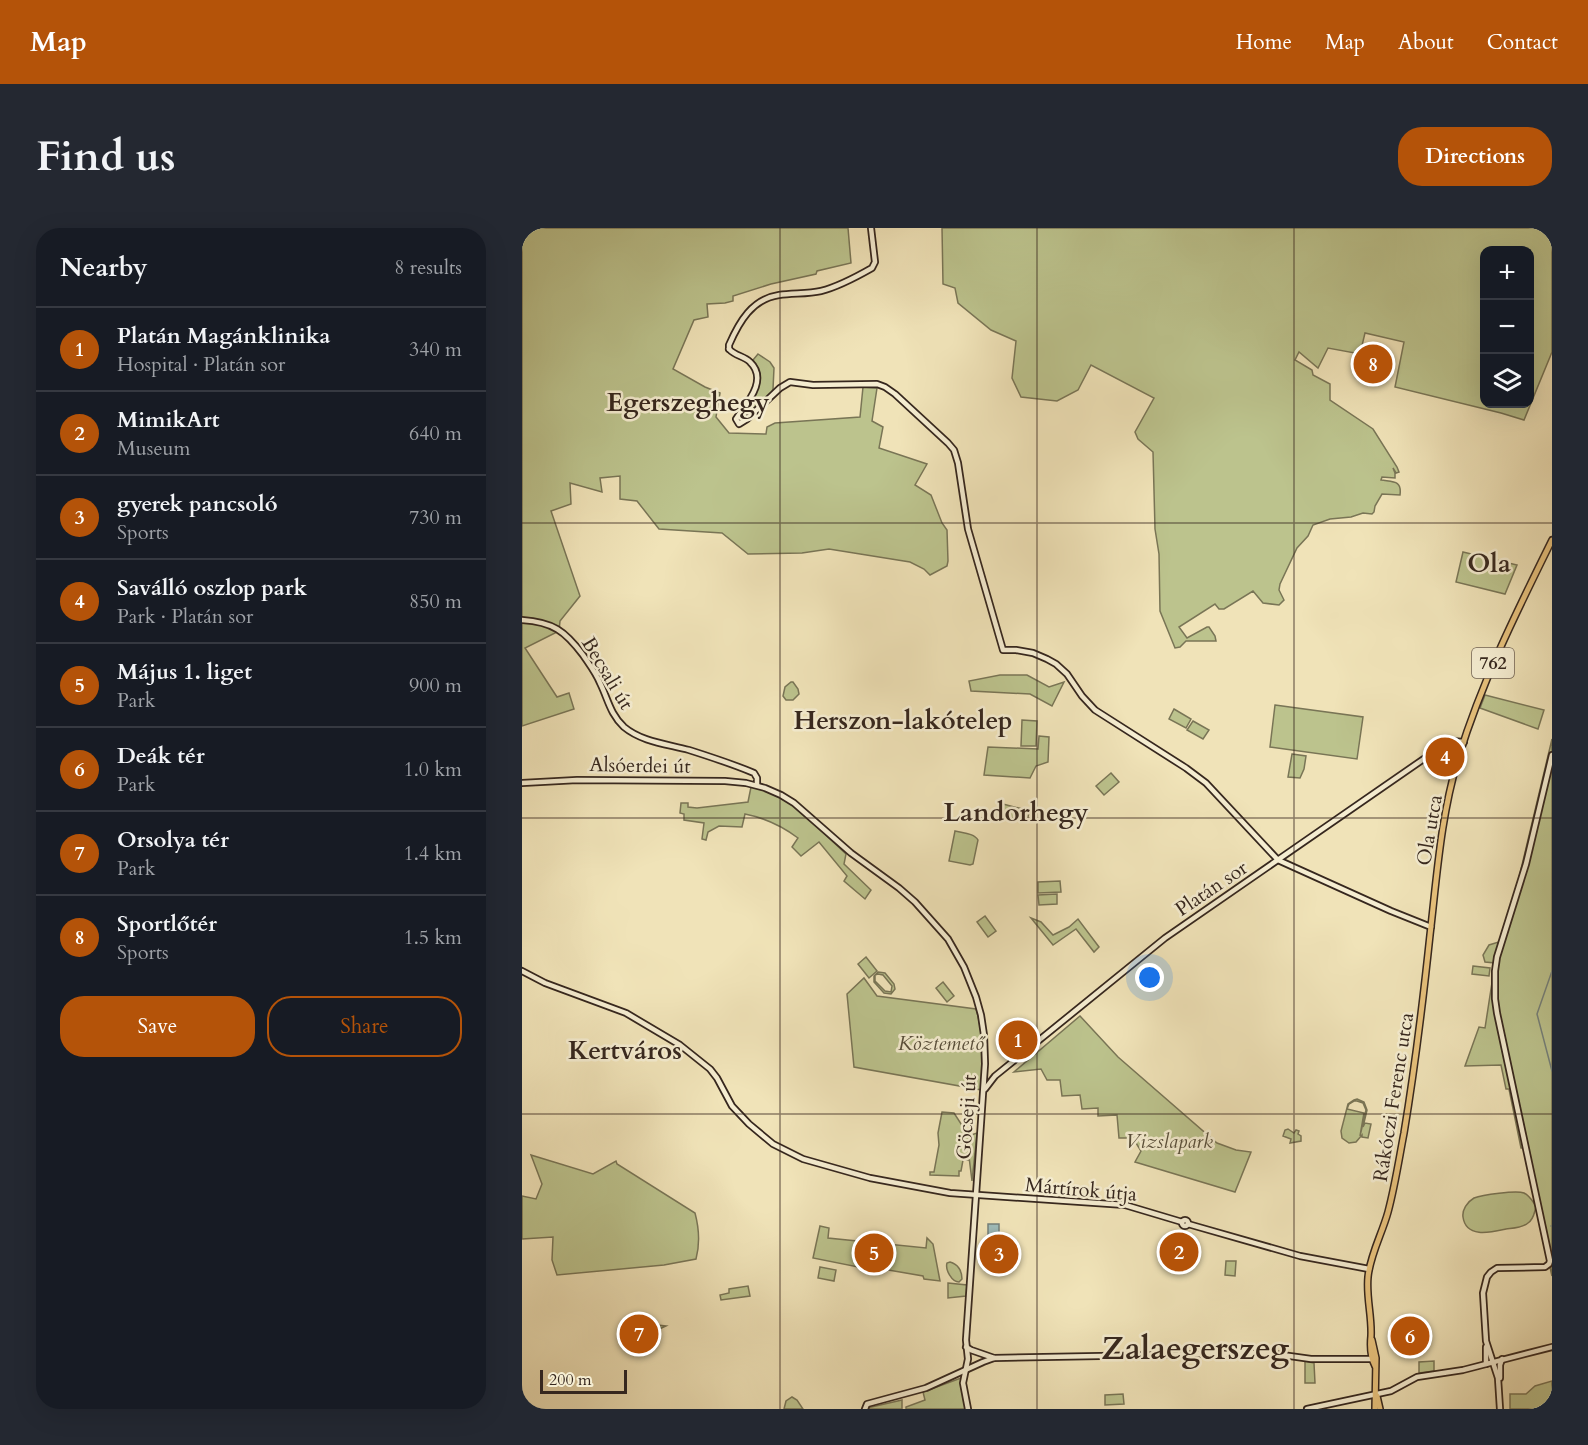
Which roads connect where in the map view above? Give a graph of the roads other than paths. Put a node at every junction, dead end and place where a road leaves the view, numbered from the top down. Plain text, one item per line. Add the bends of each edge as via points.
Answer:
1 (871, 228) edge
2 (1552, 540) edge
3 (522, 620) edge
4 (1464, 742) junction
5 (1449, 743) junction
6 (1460, 753) junction
7 (701, 754) joint
8 (1552, 755) edge
9 (522, 783) edge
10 (757, 785) junction
11 (1278, 860) junction
12 (1431, 927) junction
13 (522, 971) edge
14 (985, 1070) junction
15 (1002, 1070) junction
16 (984, 1091) junction
17 (976, 1195) junction
18 (1369, 1269) junction
19 (1371, 1338) junction
20 (1486, 1341) junction
21 (966, 1347) junction
22 (1552, 1347) edge
23 (994, 1358) junction
24 (1371, 1359) junction
25 (1502, 1359) junction
26 (1493, 1362) junction
27 (1486, 1364) junction
28 (1375, 1366) junction
29 (965, 1370) junction
30 (1499, 1389) junction
31 (1376, 1397) junction
32 (866, 1407) edge
33 (968, 1409) edge
34 (1307, 1409) edge
35 (1378, 1409) edge
36 (1500, 1409) edge

1 - 11 street via 875,260 870,269 822,291 780,295 764,301 741,320 728,350 749,360 757,381 736,421 739,424 747,419 790,382 877,384 896,394 954,450 968,529 1003,650 1033,653 1056,664 1095,710 1206,783
2 - 4 main road, Ola utca / 762 via 1490,670
3 - 7 street, Becsali út via 551,626 568,637 598,678 613,715 627,729 643,738
4 - 5 street, Platán sor
4 - 6 main road, Ola utca / 762
5 - 6 street via 1456,745
5 - 11 street, Platán sor
6 - 12 main road, Ola utca / 762 via 1440,846
7 - 10 street, Göcseji út via 754,773
8 - 20 street via 1495,971 1497,1013 1550,1258 1545,1267 1502,1267 1491,1272 1484,1291
9 - 10 street, Alsóerdei út via 583,780
10 - 14 street, Göcseji út via 794,803 856,857 907,894 941,930 960,958 978,1001 984,1030
11 - 12 street
11 - 15 street, Platán sor via 1165,938
12 - 18 main road, Rákóczi Ferenc utca / 762 via 1400,1156 1388,1212
13 - 17 street, Mártírok útja via 626,1013 680,1045 710,1069 740,1116 790,1154 870,1178
14 - 15 street
14 - 16 street, Göcseji út
15 - 16 street, Platán sor
16 - 17 street, Göcseji út
17 - 18 street, Mártírok útja via 1125,1204 1296,1255
17 - 21 street, Göcseji út
18 - 19 main road, 762
19 - 24 main road, 762
19 - 28 main road, 762
20 - 26 street
20 - 27 street
21 - 23 street
21 - 29 street, Göcseji út
22 - 25 street
23 - 24 street via 1257,1353
23 - 29 street
24 - 28 main road
25 - 26 street
25 - 30 street
26 - 27 street
26 - 30 street
27 - 31 street via 1417,1377
28 - 31 main road, 762
29 - 32 street via 926,1388
29 - 33 street, Göcseji út
30 - 36 street
31 - 34 street
31 - 35 main road, 762

